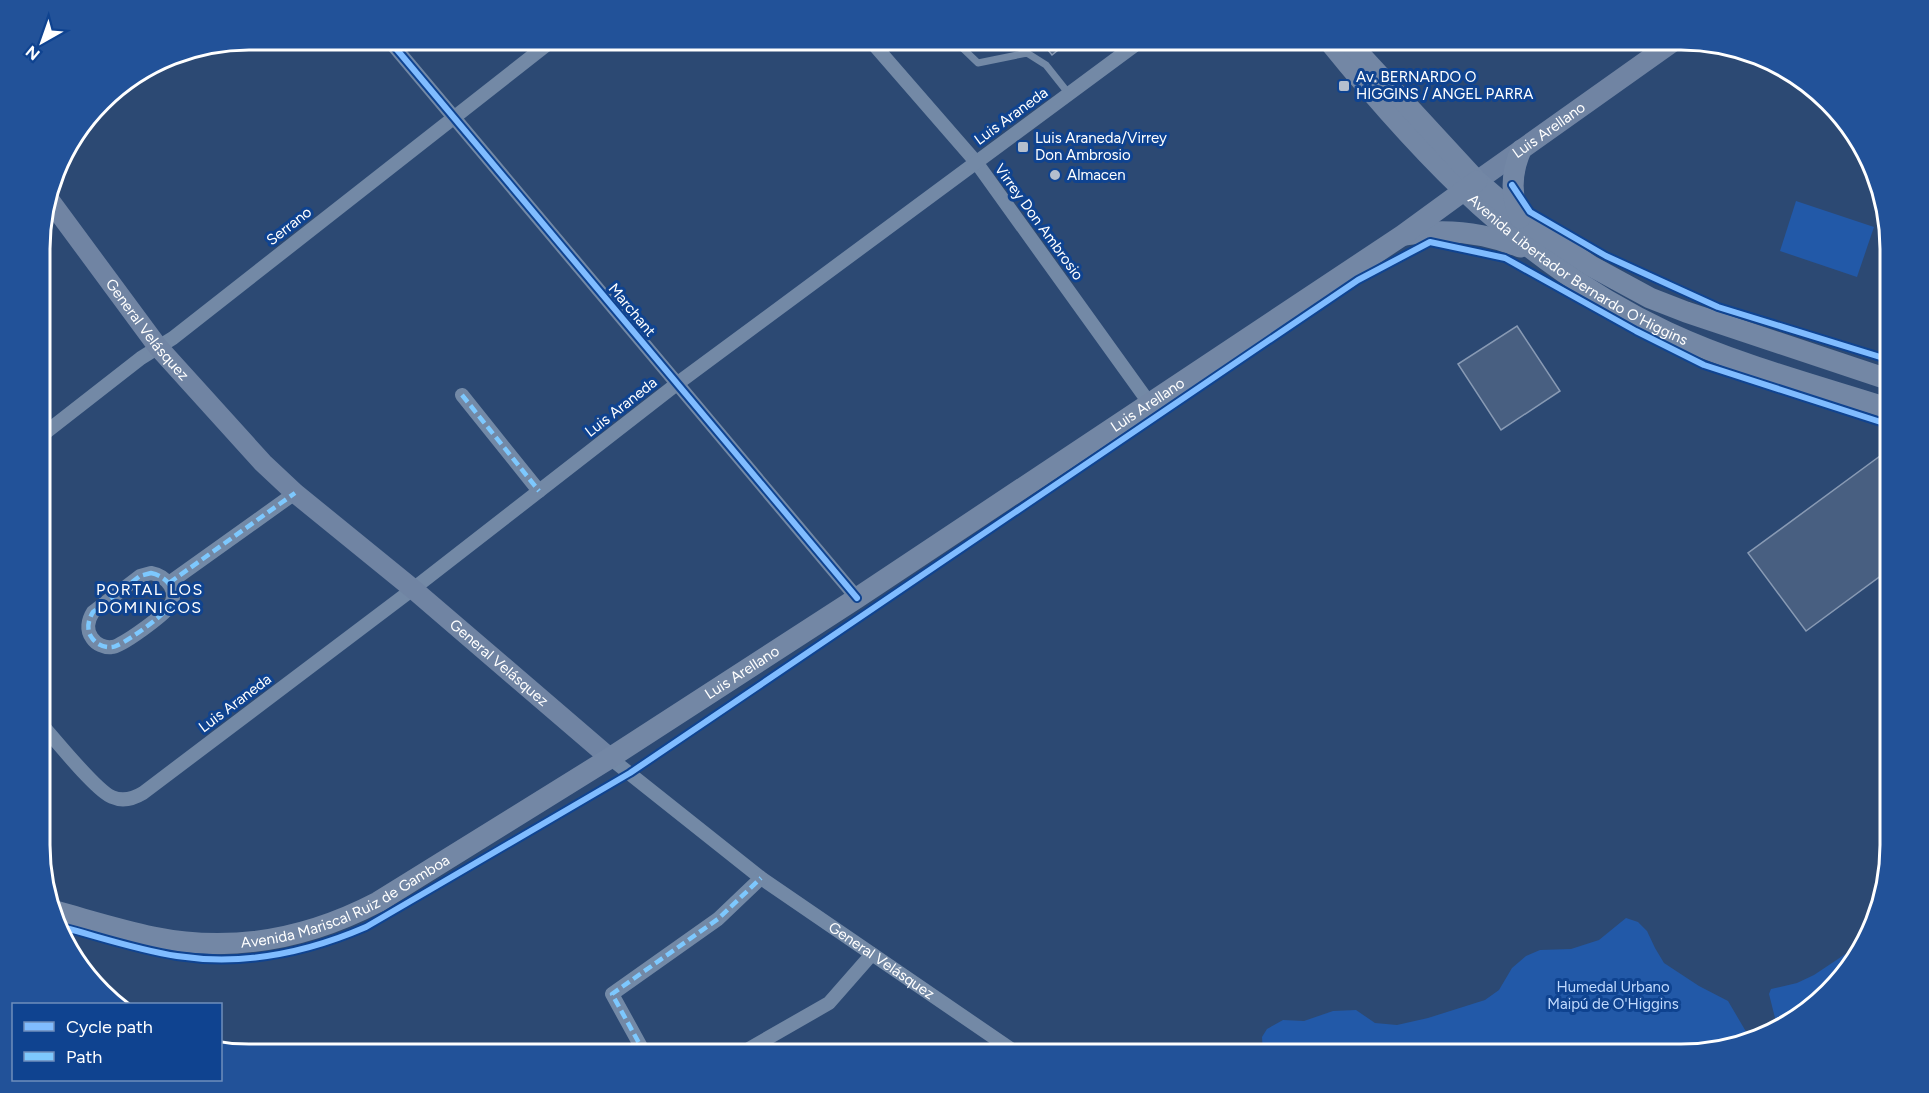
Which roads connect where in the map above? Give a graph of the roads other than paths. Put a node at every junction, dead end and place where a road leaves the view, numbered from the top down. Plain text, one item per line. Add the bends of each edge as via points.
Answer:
1 (397, 50) edge
2 (540, 50) edge
3 (879, 50) edge
4 (964, 50) edge
5 (1128, 50) edge
6 (1336, 50) edge
7 (1355, 50) edge
8 (1662, 50) edge
9 (1068, 94) junction
10 (454, 118) junction
11 (1521, 150) junction
12 (976, 162) junction
13 (1470, 186) junction
14 (54, 206) edge
15 (1520, 218) junction
16 (1403, 235) junction
17 (1540, 257) junction
18 (158, 347) junction
19 (1879, 376) edge
20 (678, 383) junction
21 (462, 395) dead end
22 (1150, 404) junction
23 (1879, 405) edge
24 (50, 429) edge
25 (539, 491) junction
26 (295, 493) junction
27 (169, 583) junction
28 (413, 589) junction
29 (857, 598) junction
30 (50, 734) edge
31 (610, 758) junction
32 (761, 878) junction
33 (62, 913) edge
34 (872, 954) junction
35 (1003, 1043) edge
36 (639, 1044) edge
37 (758, 1044) edge

1 - 10 street, Marchant
2 - 10 street, Serrano
3 - 12 street, Virrey Don Ambrosio
4 - 9 lane via 978,63 1027,53 1046,65
5 - 9 street, Luis Araneda
6 - 13 main road, Avenida Libertador Bernardo O'Higgins via 1393,118
7 - 13 main road, Avenida Libertador Bernardo O'Higgins
8 - 11 street, Luis Arellano
9 - 12 street, Luis Araneda
10 - 18 street, Serrano
10 - 20 street, Marchant
11 - 13 street, Luis Arellano
11 - 15 main road via 1512,185
12 - 20 street, Luis Araneda
12 - 22 street, Virrey Don Ambrosio
13 - 15 main road, Avenida Libertador Bernardo O'Higgins
13 - 16 main road, Luis Arellano
13 - 17 main road, Avenida Libertador Bernardo O'Higgins
14 - 18 street, General Velásquez
15 - 19 main road, Avenida Libertador Bernardo O'Higgins via 1591,266 1650,298
16 - 17 main road via 1466,232 1504,240
16 - 22 main road, Luis Arellano
17 - 23 main road, Avenida Libertador Bernardo O'Higgins via 1602,298 1668,333
18 - 24 street, Serrano
18 - 26 street, General Velásquez
20 - 25 street, Luis Araneda
20 - 29 street, Marchant
21 - 25 street
22 - 29 main road, Luis Arellano
25 - 28 street, Luis Araneda
26 - 27 street
26 - 28 street, General Velásquez
27 - 27 street via 157,574 146,574 97,607 88,622 93,639 107,647 122,644 169,607 173,596
28 - 30 street, Luis Araneda via 143,793 129,799 104,793
28 - 31 street, General Velásquez
29 - 31 main road, Luis Arellano
31 - 32 street, General Velásquez
31 - 33 main road, Avenida Mariscal Ruiz de Gamboa via 378,902 307,932 256,942 203,944 151,937
32 - 34 street, General Velásquez
32 - 36 street via 718,919 612,994
34 - 35 street, General Velásquez
34 - 37 street via 829,1003

